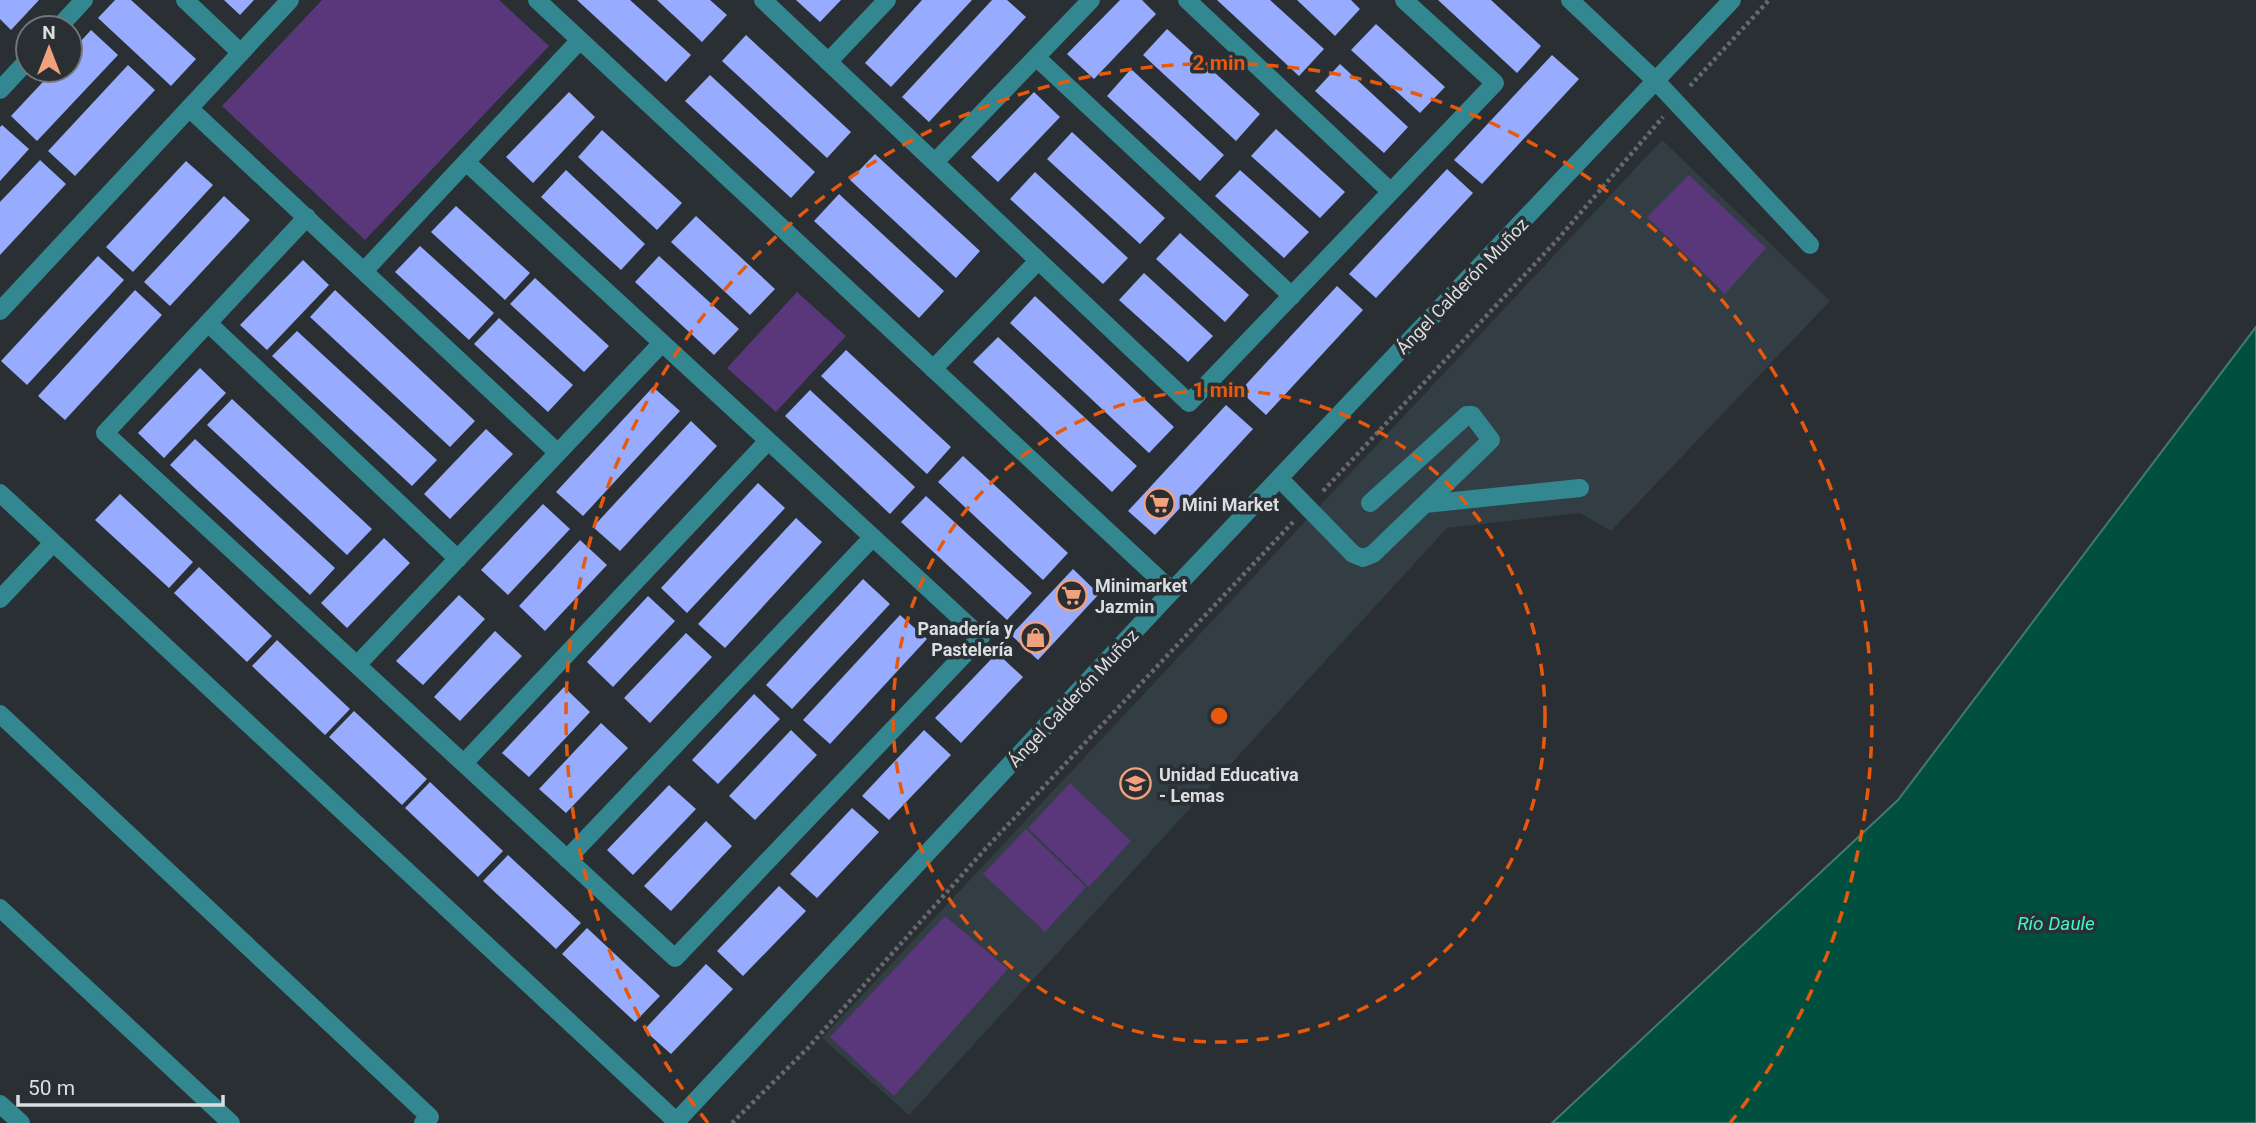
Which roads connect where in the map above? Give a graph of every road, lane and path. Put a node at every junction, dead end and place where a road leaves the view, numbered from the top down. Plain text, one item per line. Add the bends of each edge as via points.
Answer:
1 (84, 0) edge
2 (185, 0) edge
3 (290, 0) edge
4 (537, 0) edge
5 (763, 0) edge
6 (887, 0) edge
7 (1091, 0) edge
8 (1187, 0) edge
9 (1404, 0) edge
10 (1570, 0) edge
11 (1732, 0) edge
12 (1769, 0) edge
13 (71, 14) edge
14 (580, 40) junction
15 (241, 53) junction
16 (1036, 57) junction
17 (828, 62) junction
18 (14, 75) edge
19 (1656, 81) junction
20 (0, 90) edge
21 (1676, 102) junction
22 (189, 108) junction
23 (466, 162) junction
24 (935, 162) junction
25 (1391, 192) junction
26 (307, 217) junction
27 (1810, 245) dead end
28 (1038, 261) junction
29 (364, 271) junction
30 (1292, 296) junction
31 (0, 311) edge
32 (208, 323) junction
33 (663, 343) junction
34 (933, 369) junction
35 (768, 441) junction
36 (558, 453) junction
37 (1279, 478) junction
38 (1580, 488) dead end
39 (0, 493) edge
40 (1370, 503) dead end
41 (1425, 504) junction
42 (1307, 507) junction
43 (873, 537) junction
44 (53, 543) junction
45 (458, 559) junction
46 (1172, 591) junction
47 (0, 599) edge
48 (357, 665) junction
49 (0, 714) edge
50 (464, 763) junction
51 (567, 859) junction
52 (0, 908) edge
53 (0, 1104) edge
54 (430, 1121) edge
55 (676, 1122) edge
56 (21, 1123) edge
57 (231, 1123) edge
58 (732, 1123) edge

1 - 13 street
2 - 15 street
3 - 15 street
4 - 14 street
5 - 17 street
6 - 17 street
7 - 16 street
8 - 25 street
9 - 25 street via 1495,83
10 - 19 street
11 - 19 street, Ángel Calderón Muñoz
12 - 21 path
14 - 23 street
14 - 34 street
15 - 22 street
16 - 24 street
16 - 30 street
17 - 24 street
18 - 20 street
19 - 21 street
19 - 37 street, Ángel Calderón Muñoz
21 - 27 street
21 - 42 path via 1558,239
22 - 26 street
22 - 31 street
23 - 29 street
23 - 33 street
24 - 28 street
25 - 30 street
26 - 29 street
26 - 32 street
28 - 30 street via 1189,403
28 - 34 street
29 - 36 street
32 - 45 street
32 - 48 street via 104,433
33 - 35 street
33 - 36 street
34 - 46 street
35 - 43 street
35 - 50 street
36 - 45 street
37 - 42 street
37 - 46 street, Ángel Calderón Muñoz
38 - 41 street
39 - 44 street
40 - 41 street via 1462,418 1472,415 1491,440
41 - 42 street via 1373,554 1363,558 1353,554
42 - 58 path via 987,847 807,1049
43 - 51 street
43 - 51 street via 981,637 675,958
44 - 47 street
44 - 55 street
45 - 48 street
46 - 55 street, Ángel Calderón Muñoz
48 - 50 street
49 - 54 street
50 - 51 street
52 - 57 street
53 - 56 street

